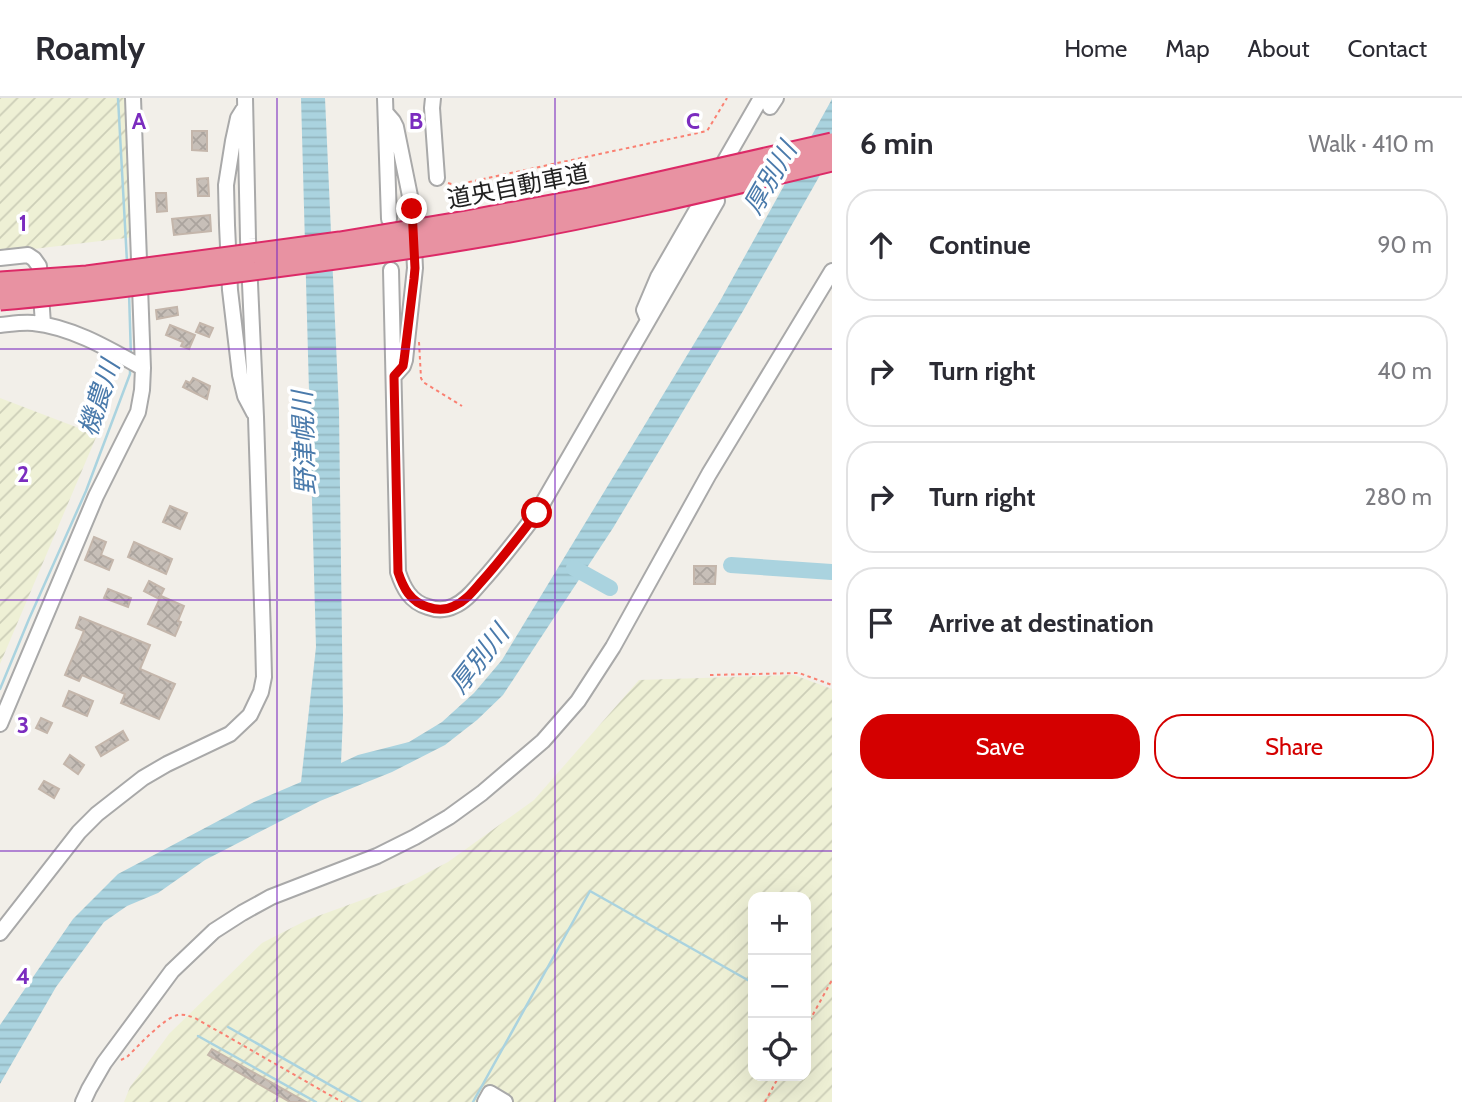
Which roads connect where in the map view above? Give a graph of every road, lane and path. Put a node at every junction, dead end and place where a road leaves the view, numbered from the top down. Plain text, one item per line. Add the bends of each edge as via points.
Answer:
1 (133, 98) edge
2 (433, 98) edge
3 (727, 98) edge
4 (769, 101) edge
5 (245, 102) edge
6 (386, 105) edge
7 (832, 143) edge
8 (832, 161) edge
9 (437, 178) joint
10 (717, 201) dead end
11 (389, 219) dead end
12 (0, 258) edge
13 (391, 270) dead end
14 (832, 271) edge
15 (0, 282) edge
16 (0, 300) edge
17 (648, 320) junction
18 (43, 324) junction
19 (0, 325) edge
20 (419, 339) dead end
21 (134, 363) junction
22 (394, 376) junction
23 (462, 406) dead end
24 (256, 417) junction
25 (709, 674) dead end
26 (832, 685) edge
27 (0, 724) edge
28 (0, 933) edge
29 (832, 980) edge
30 (811, 1018) edge
31 (104, 1063) junction
32 (776, 1081) edge
33 (83, 1102) edge
34 (342, 1102) edge
35 (485, 1102) edge
36 (505, 1102) edge
37 (765, 1102) edge

1 - 21 street
2 - 9 street
3 - 9 path via 707,131 456,185
4 - 17 street via 658,277 644,310
5 - 24 street
5 - 24 street via 226,185 227,225 240,375
6 - 11 street
6 - 22 street via 396,127 412,206 415,268 403,366
7 - 15 highway, 道央自動車道, bridge via 589,198 391,234 87,276
8 - 16 highway, 道央自動車道, bridge via 470,239
10 - 17 street
12 - 18 street via 28,255 39,266
13 - 22 street
14 - 31 street via 709,474 613,647 578,701 543,741 482,793 415,837 271,897 214,931 172,971
17 - 22 street via 537,513 488,574 453,607 420,605 404,588 398,572
18 - 19 street
18 - 21 street
20 - 23 path via 423,382
21 - 27 street via 142,390 138,412 96,496
24 - 28 street via 264,677 257,703 230,734 143,778 97,814
25 - 26 path via 799,673
29 - 30 path
31 - 33 street
31 - 34 path via 127,1057 168,1019 185,1015
32 - 37 path
35 - 36 street via 490,1093

